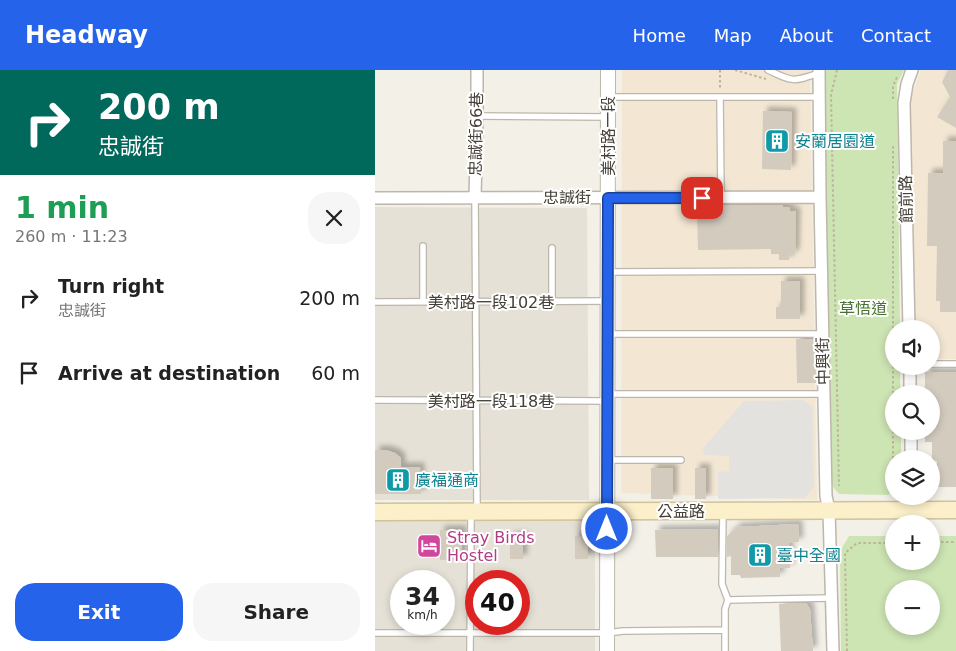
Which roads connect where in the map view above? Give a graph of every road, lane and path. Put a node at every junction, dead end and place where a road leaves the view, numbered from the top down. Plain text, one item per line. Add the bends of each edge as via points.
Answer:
1 (477, 70) edge
2 (608, 70) edge
3 (720, 70) edge
4 (768, 70) edge
5 (837, 70) edge
6 (900, 70) edge
7 (912, 70) edge
8 (819, 72) edge
9 (608, 97) junction
10 (720, 97) junction
11 (818, 98) junction
12 (893, 106) dead end
13 (477, 116) junction
14 (608, 117) junction
15 (893, 146) dead end
16 (475, 197) junction
17 (375, 198) edge
18 (608, 198) junction
19 (721, 198) junction
20 (819, 198) junction
21 (423, 246) dead end
22 (552, 248) dead end
23 (821, 271) junction
24 (608, 272) junction
25 (608, 301) junction
26 (375, 302) edge
27 (423, 302) junction
28 (475, 302) junction
29 (552, 302) junction
30 (909, 320) edge
31 (608, 334) junction
32 (822, 334) junction
33 (940, 364) edge
34 (956, 364) edge
35 (823, 394) junction
36 (608, 398) junction
37 (375, 400) edge
38 (476, 400) junction
39 (893, 450) edge
40 (607, 460) junction
41 (681, 460) dead end
42 (839, 486) dead end
43 (888, 505) edge
44 (925, 505) edge
45 (829, 510) junction
46 (956, 510) edge
47 (607, 511) junction
48 (723, 511) junction
49 (375, 512) edge
50 (474, 512) junction
51 (940, 542) edge
52 (885, 543) edge
53 (955, 543) edge
54 (472, 570) edge
55 (832, 598) junction
56 (728, 600) junction
57 (725, 630) junction
58 (375, 633) edge
59 (465, 633) edge
60 (530, 633) edge
61 (607, 633) junction
62 (470, 635) edge
63 (470, 651) edge
64 (607, 651) edge
65 (725, 651) edge
66 (833, 651) edge
67 (847, 651) edge

1 - 13 street, 忠誠街66巷
2 - 9 street, 美村路一段
3 - 10 path
4 - 8 lane via 790,80
5 - 42 path via 831,95
6 - 12 path via 893,86
7 - 30 street, 館前路 via 904,103
8 - 11 street, 中興街
9 - 10 lane
9 - 14 street, 美村路一段
10 - 11 lane
10 - 19 lane
11 - 20 street, 中興街
13 - 14 lane
13 - 16 street, 忠誠街66巷
14 - 18 street, 美村路一段
15 - 39 path
16 - 17 street, 忠誠街
16 - 18 street, 忠誠街
16 - 28 lane
18 - 19 street, 忠誠街
18 - 24 street, 美村路一段
19 - 20 street, 忠誠街
20 - 23 street, 中興街
21 - 27 lane
22 - 29 lane
23 - 24 lane
23 - 32 street, 中興街
24 - 25 street, 美村路一段
25 - 29 lane, 美村路一段102巷
25 - 31 street, 美村路一段
26 - 27 lane, 美村路一段102巷
27 - 28 lane, 美村路一段102巷
28 - 29 lane, 美村路一段102巷
28 - 38 lane
31 - 32 lane
31 - 36 street, 美村路一段
32 - 35 street, 中興街
33 - 34 lane
35 - 36 lane, 美村路一段118巷
35 - 45 street, 中興街 via 825,496
36 - 38 lane, 美村路一段118巷
36 - 40 street, 美村路一段
37 - 38 lane, 美村路一段118巷
38 - 50 lane
40 - 41 lane
40 - 47 street, 美村路一段
43 - 45 main road, 公益路
44 - 46 main road, 公益路
45 - 48 main road, 公益路
45 - 55 street, 中興街
47 - 48 main road, 公益路
47 - 50 main road, 公益路
47 - 61 street, 美村路一段
48 - 56 lane via 722,584
49 - 50 main road, 公益路
50 - 54 lane
51 - 53 path
52 - 67 path via 857,543 845,553
55 - 56 lane
55 - 66 street, 中興街
56 - 57 lane
57 - 61 lane
57 - 65 lane
58 - 59 lane
60 - 61 lane
61 - 64 street, 美村路一段
62 - 63 lane

